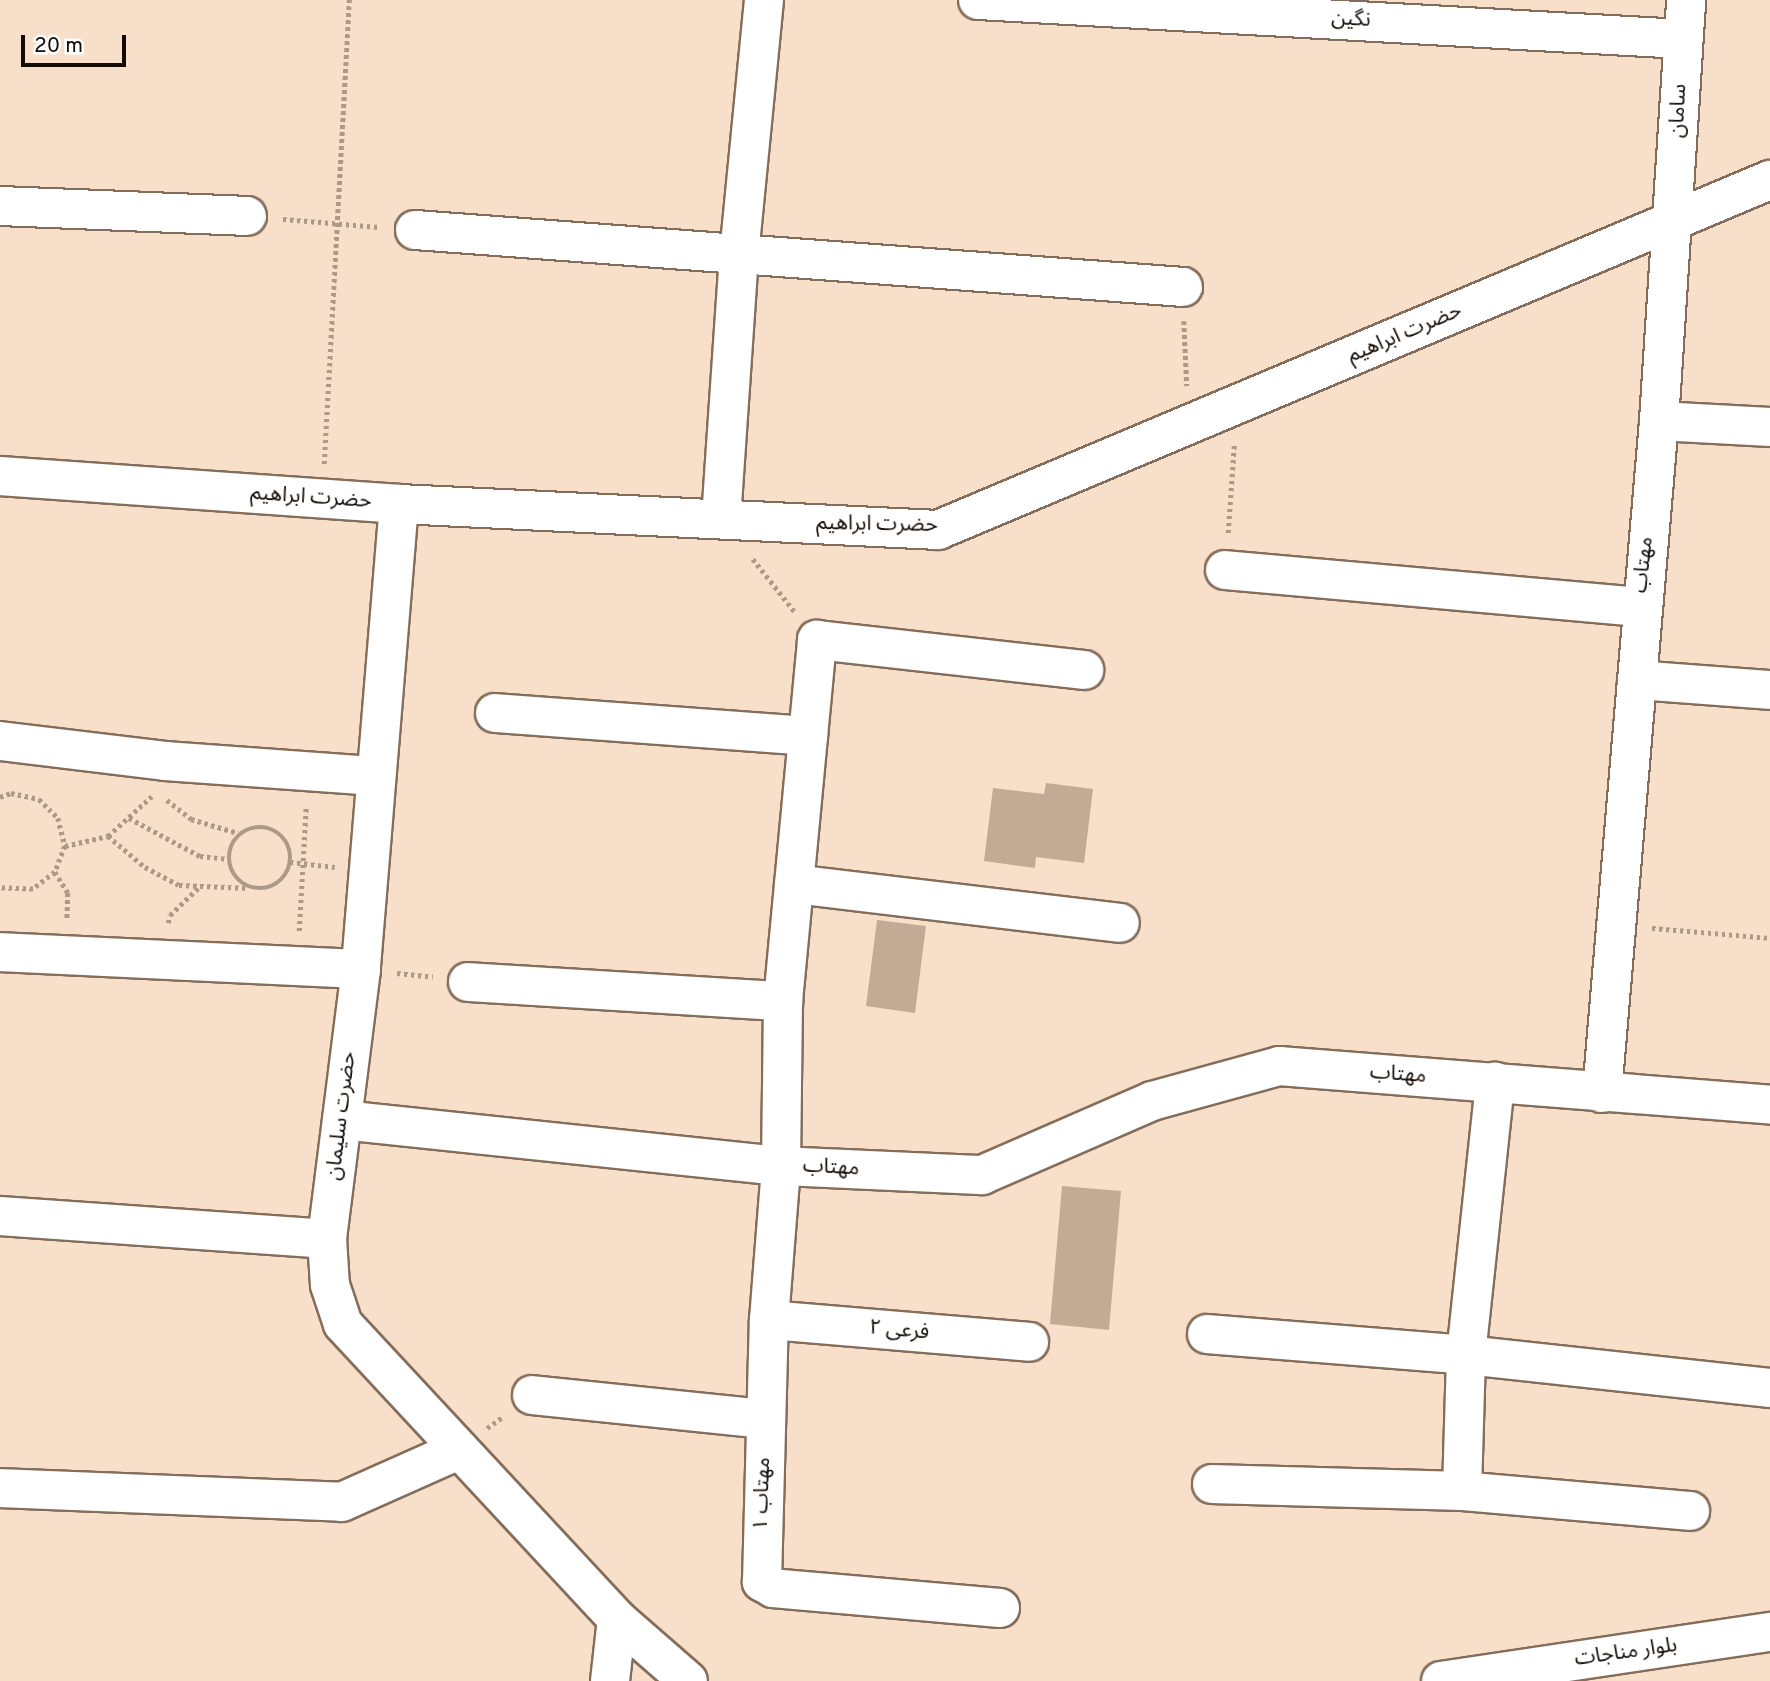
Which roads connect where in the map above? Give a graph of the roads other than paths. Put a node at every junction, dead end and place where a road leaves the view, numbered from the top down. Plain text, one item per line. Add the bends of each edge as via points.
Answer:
1 (764, 0) edge
2 (978, 0) edge
3 (1686, 0) edge
4 (1683, 38) junction
5 (1770, 180) edge
6 (0, 206) edge
7 (247, 216) road end
8 (1673, 222) junction
9 (415, 230) road end
10 (739, 255) junction
11 (1183, 288) road end
12 (1659, 421) junction
13 (1770, 427) edge
14 (0, 476) edge
15 (399, 505) junction
16 (722, 519) junction
17 (1225, 570) road end
18 (1640, 607) junction
19 (1083, 670) dead end
20 (1637, 680) junction
21 (1770, 690) edge
22 (495, 713) dead end
23 (807, 736) junction
24 (0, 741) edge
25 (375, 776) junction
26 (794, 884) junction
27 (1120, 923) dead end
28 (0, 952) edge
29 (361, 969) junction
30 (468, 982) road end
31 (783, 1001) junction
32 (1495, 1082) junction
33 (1602, 1093) junction
34 (1770, 1105) edge
35 (342, 1120) junction
36 (781, 1166) junction
37 (0, 1216) edge
38 (327, 1239) junction
39 (769, 1320) junction
40 (1208, 1334) dead end
41 (1029, 1342) dead end
42 (1466, 1355) junction
43 (1770, 1388) edge
44 (532, 1395) road end
45 (766, 1419) junction
46 (459, 1450) junction
47 (1212, 1484) dead end
48 (0, 1488) edge
49 (1462, 1491) junction
50 (1690, 1511) dead end
51 (1000, 1608) dead end
52 (617, 1619) junction
53 (1770, 1632) edge
54 (610, 1681) edge
55 (688, 1681) edge
56 (1441, 1681) edge

1 - 10 street
2 - 4 street, نگین
3 - 4 street, سامان
4 - 8 street, سامان
5 - 8 street, حضرت ابراهیم
6 - 7 street
8 - 12 street, مهتاب
8 - 16 street, حضرت ابراهیم via 938,530
9 - 10 street
10 - 11 street
10 - 16 street
12 - 13 street
12 - 18 street, مهتاب
14 - 15 street, حضرت ابراهیم
15 - 16 street, حضرت ابراهیم
15 - 25 street, حضرت سلیمان
17 - 18 street
18 - 20 street, مهتاب
19 - 23 street, مهتاب ۱ via 817,640
20 - 21 street
20 - 33 street, مهتاب
22 - 23 street
23 - 26 street, مهتاب ۱
24 - 25 street via 164,761
25 - 29 street, حضرت سلیمان
26 - 27 street
26 - 31 street, مهتاب ۱
28 - 29 street
29 - 35 street, حضرت سلیمان
30 - 31 street
31 - 36 street, مهتاب ۱
32 - 33 street, مهتاب
32 - 36 street, مهتاب via 1279,1066 1152,1101 982,1175
32 - 42 street
33 - 34 street
35 - 36 street, مهتاب
35 - 38 street, حضرت سلیمان
36 - 39 street, مهتاب ۱
37 - 38 street
38 - 46 street, حضرت سلیمان via 330,1285 342,1324
39 - 41 street, فرعی ۲
39 - 45 street, مهتاب ۱
40 - 42 street
42 - 43 street
42 - 49 street
44 - 45 street
45 - 51 street, مهتاب ۱ via 762,1581 773,1588
46 - 48 street via 342,1502
46 - 52 street, حضرت سلیمان
47 - 49 street
49 - 50 street
52 - 54 street
52 - 55 street, حضرت سلیمان
53 - 56 street, بلوار مناجات

